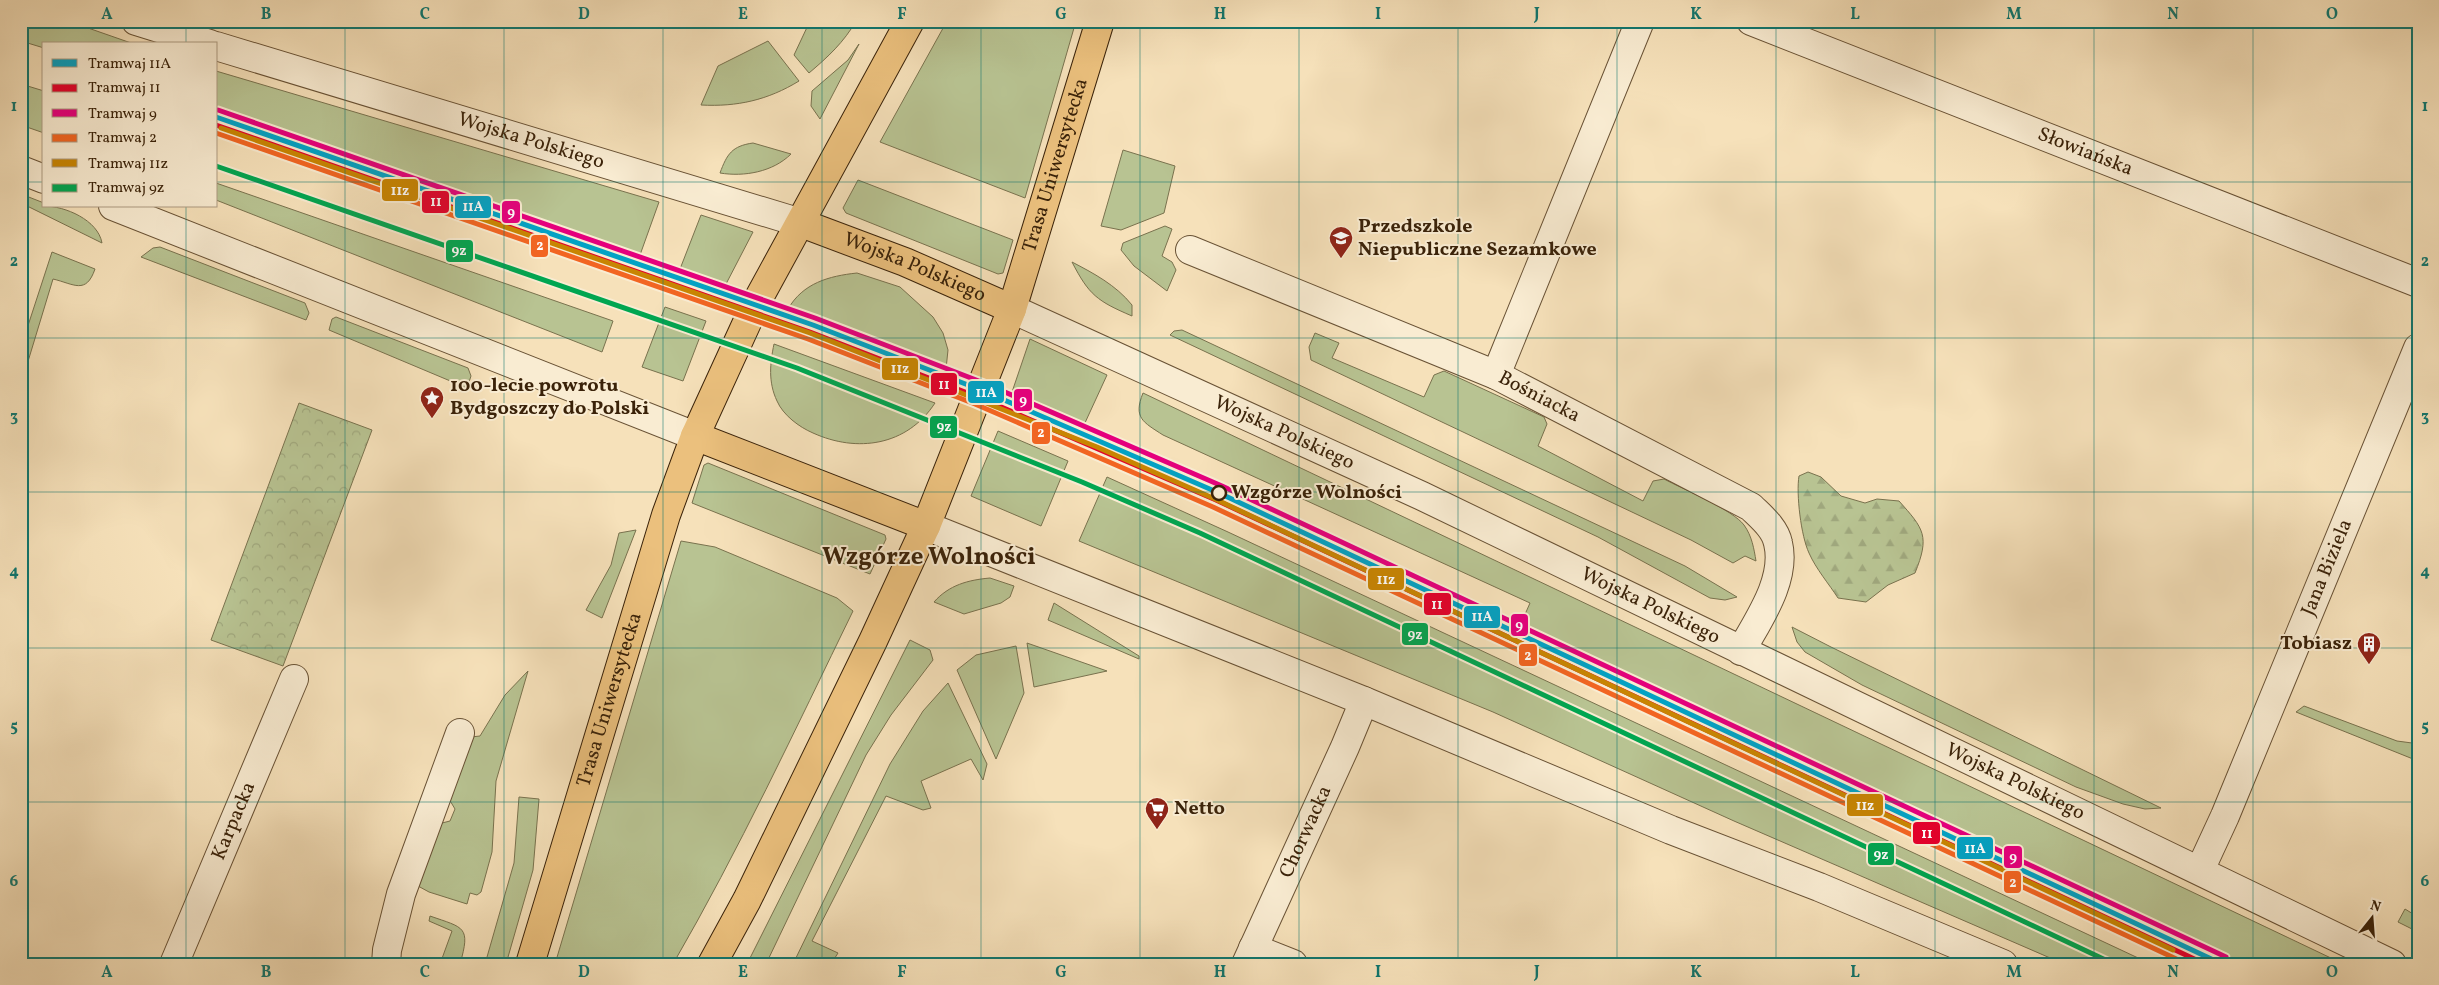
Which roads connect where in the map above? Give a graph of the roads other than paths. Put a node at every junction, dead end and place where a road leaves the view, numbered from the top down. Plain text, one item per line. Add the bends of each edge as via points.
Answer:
1 (136, 21) edge
2 (910, 21) edge
3 (1100, 21) edge
4 (1640, 21) edge
5 (1751, 21) edge
6 (204, 42) edge
7 (218, 47) edge
8 (21, 170) edge
9 (42, 178) edge
10 (118, 208) edge
11 (802, 223) junction
12 (1190, 250) dead end
13 (2418, 283) edge
14 (1012, 309) junction
15 (2418, 348) edge
16 (1496, 375) junction
17 (695, 436) junction
18 (926, 526) junction
19 (1741, 651) junction
20 (294, 679) dead end
21 (1364, 701) junction
22 (460, 733) dead end
23 (2200, 870) junction
24 (1250, 956) edge
25 (174, 964) edge
26 (386, 964) edge
27 (530, 964) edge
28 (712, 964) edge
29 (1293, 964) edge
30 (2003, 964) edge
31 (2392, 964) edge

1 - 6 street
2 - 11 main road
3 - 14 main road, Trasa Uniwersytecka
4 - 16 street, Bośniacka
5 - 13 street, Słowiańska
7 - 11 street, Wojska Polskiego
8 - 9 street
10 - 17 street
11 - 14 main road, Wojska Polskiego via 905,262
11 - 17 main road, Trasa Uniwersytecka via 755,305
12 - 16 street
14 - 18 main road, Trasa Uniwersytecka
14 - 19 street, Wojska Polskiego via 1422,496
15 - 23 street, Jana Biziela
16 - 19 street, Bośniacka via 1751,506 1769,524 1778,542 1777,576
17 - 18 main road
17 - 27 main road, Trasa Uniwersytecka via 666,516
18 - 21 street
18 - 28 main road via 865,659 747,900
19 - 23 street, Wojska Polskiego
20 - 25 street, Karpacka
21 - 24 street, Chorwacka
21 - 30 street
22 - 26 street via 401,894
23 - 31 street, Wojska Polskiego
24 - 29 street

